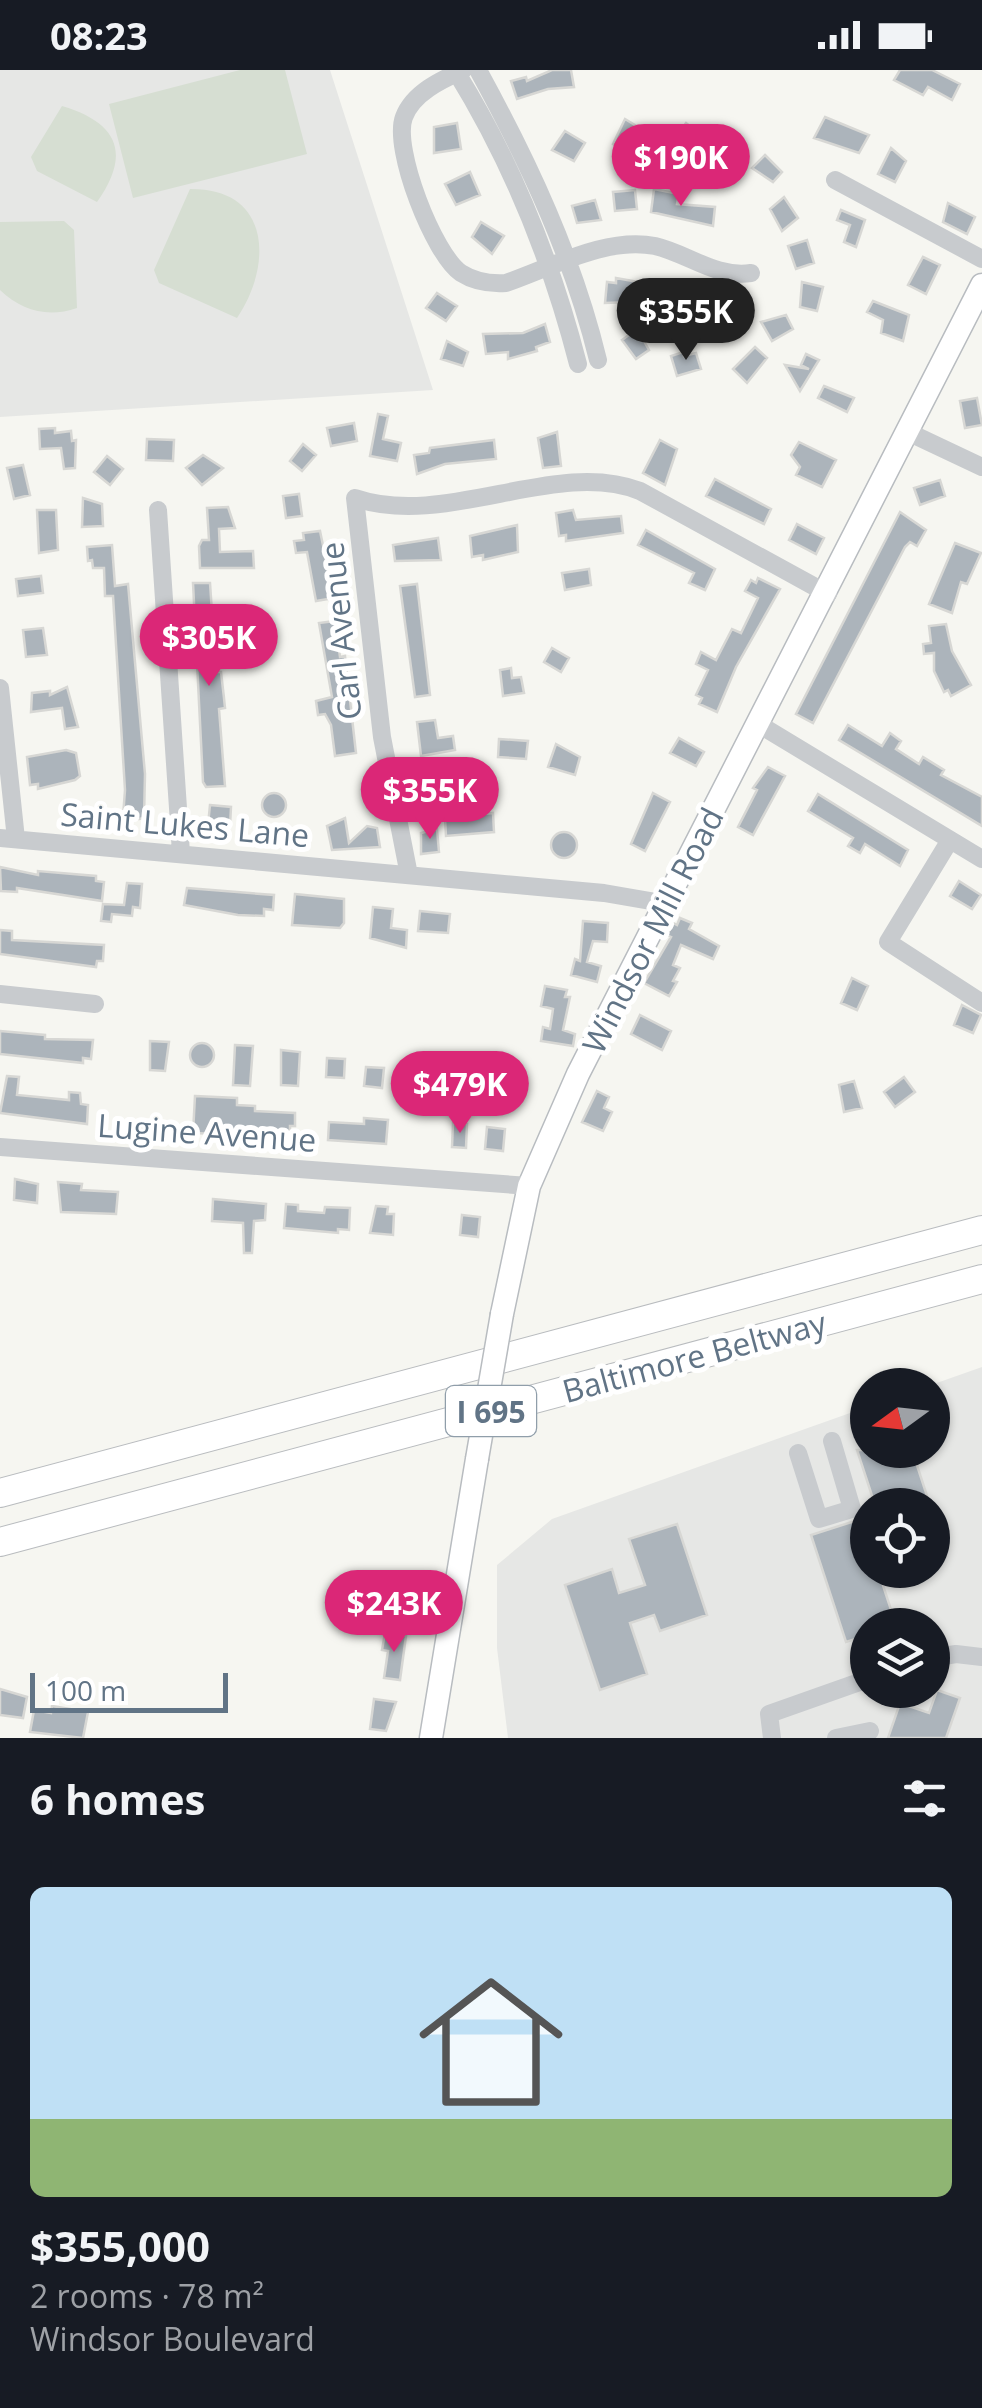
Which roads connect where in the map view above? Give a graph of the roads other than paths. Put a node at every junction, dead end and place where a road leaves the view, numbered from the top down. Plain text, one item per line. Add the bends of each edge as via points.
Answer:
1 (478, 70) edge
2 (458, 71) edge
3 (835, 180) dead end
4 (982, 259) edge
5 (560, 264) junction
6 (751, 274) dead end
7 (982, 286) edge
8 (598, 360) dead end
9 (578, 364) dead end
10 (910, 433) junction
11 (982, 467) edge
12 (158, 510) dead end
13 (828, 594) junction
14 (0, 688) edge
15 (760, 725) junction
16 (8, 838) edge
17 (950, 840) junction
18 (181, 853) junction
19 (982, 860) edge
20 (409, 876) junction
21 (662, 903) junction
22 (0, 994) edge
23 (982, 1003) edge
24 (95, 1004) dead end
25 (0, 1146) edge
26 (530, 1186) junction
27 (982, 1230) edge
28 (982, 1279) edge
29 (832, 1441) dead end
30 (798, 1453) dead end
31 (0, 1492) edge
32 (0, 1542) edge
33 (359, 1612) dead end
34 (449, 1624) junction
35 (950, 1655) edge
36 (982, 1657) edge
37 (850, 1685) edge
38 (870, 1731) dead end
39 (431, 1738) edge
40 (772, 1738) edge
41 (836, 1738) edge

1 - 5 street via 526,160
2 - 5 street
2 - 5 street via 420,95 400,134 404,161 442,249 460,272 489,284
3 - 4 street
5 - 6 street via 638,244 721,272
5 - 8 street
5 - 9 street
7 - 10 main road, Windsor Mill Road
10 - 11 street
10 - 13 main road, Windsor Mill Road
12 - 18 street
13 - 15 main road, Windsor Mill Road
13 - 20 street, Carl Avenue via 618,483 401,509 356,498 382,738
14 - 16 street
15 - 17 street
15 - 21 main road, Windsor Mill Road
16 - 18 street, Saint Lukes Lane
17 - 19 street
17 - 23 street via 888,942
18 - 20 street, Saint Lukes Lane
20 - 21 street, Saint Lukes Lane
21 - 26 main road, Windsor Mill Road
22 - 24 street
25 - 26 street, Lugine Avenue
26 - 34 main road, Windsor Mill Road, bridge
27 - 31 highway, Baltimore Beltway / I 695
28 - 32 highway, Baltimore Beltway / I 695
29 - 30 street via 852,1509 820,1519
33 - 34 street
34 - 39 main road, Windsor Mill Road
35 - 36 street
37 - 40 street via 769,1714
38 - 41 street

